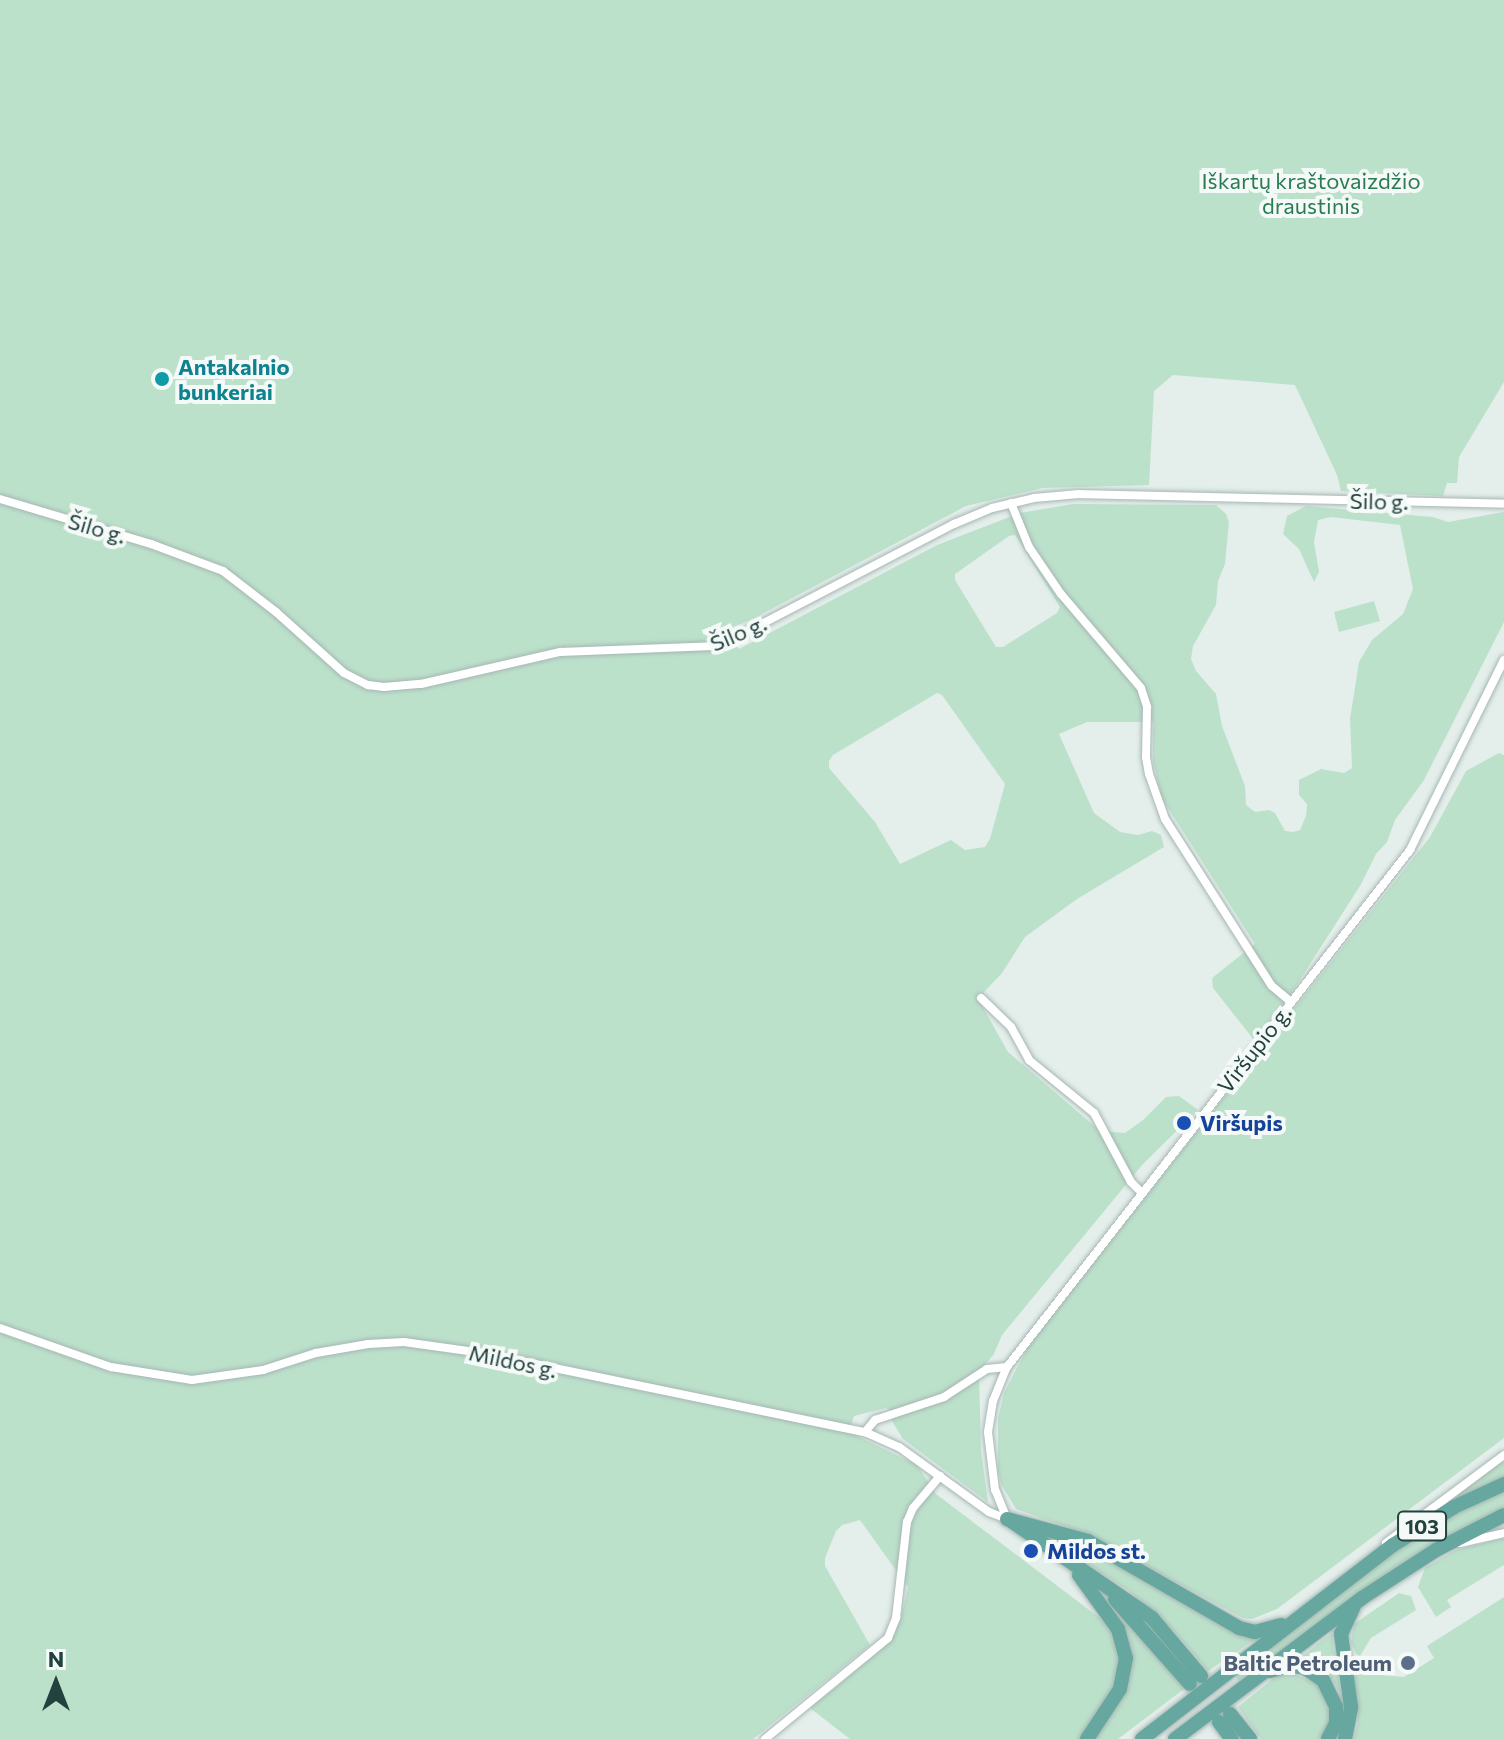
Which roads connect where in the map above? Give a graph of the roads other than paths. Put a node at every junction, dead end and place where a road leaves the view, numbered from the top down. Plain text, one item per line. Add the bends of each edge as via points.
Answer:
1 (0, 499) edge
2 (1011, 503) junction
3 (1504, 504) edge
4 (1504, 660) edge
5 (981, 998) dead end
6 (1291, 1002) junction
7 (1141, 1192) junction
8 (0, 1328) edge
9 (1007, 1367) junction
10 (865, 1432) junction
11 (1504, 1455) edge
12 (940, 1476) junction
13 (1504, 1484) edge
14 (1504, 1515) edge
15 (1007, 1519) junction
16 (1504, 1533) edge
17 (1436, 1550) junction
18 (1072, 1564) junction
19 (1346, 1579) junction
20 (1362, 1598) junction
21 (1297, 1619) junction
22 (1255, 1679) junction
23 (1196, 1680) dead end
24 (765, 1739) edge
25 (1087, 1739) edge
26 (1142, 1739) edge
27 (1175, 1739) edge
28 (1232, 1739) edge
29 (1250, 1739) edge
30 (1328, 1739) edge
31 (1345, 1739) edge

1 - 2 street, Šilo g. via 223,571 344,673 384,687 421,684 560,652 713,646 954,524
2 - 3 street, Šilo g. via 1079,494
2 - 6 street via 1029,547 1061,594 1141,688 1147,707 1147,767 1165,819 1272,986
4 - 6 street, Viršupio g. via 1410,850
5 - 7 street via 1011,1027 1040,1072 1094,1113
6 - 7 street, Viršupio g.
7 - 9 street, Viršupio g.
8 - 10 street, Mildos g. via 111,1367 192,1380 263,1370 353,1346 404,1342 482,1353
9 - 10 street via 987,1369 944,1397 875,1420
9 - 15 street, Viršupio g. via 988,1432 995,1490
10 - 12 street, Mildos g. via 899,1447
11 - 19 street via 1418,1517
12 - 15 street, Mildos g.
12 - 24 street via 907,1522 896,1618 888,1638
13 - 19 main road, 103 via 1425,1524
14 - 17 main road, 103
15 - 18 main road
15 - 21 main road via 1088,1541 1239,1628 1268,1630
16 - 17 street
17 - 20 main road, 103
18 - 23 main road via 1152,1618
18 - 25 main road via 1126,1649 1120,1689
19 - 21 main road, 103
20 - 22 main road, 103
20 - 31 main road via 1341,1634 1351,1707
21 - 26 main road, 103
22 - 27 main road, 103
22 - 30 main road via 1288,1666 1314,1671 1336,1707
28 - 29 main road via 1224,1718

